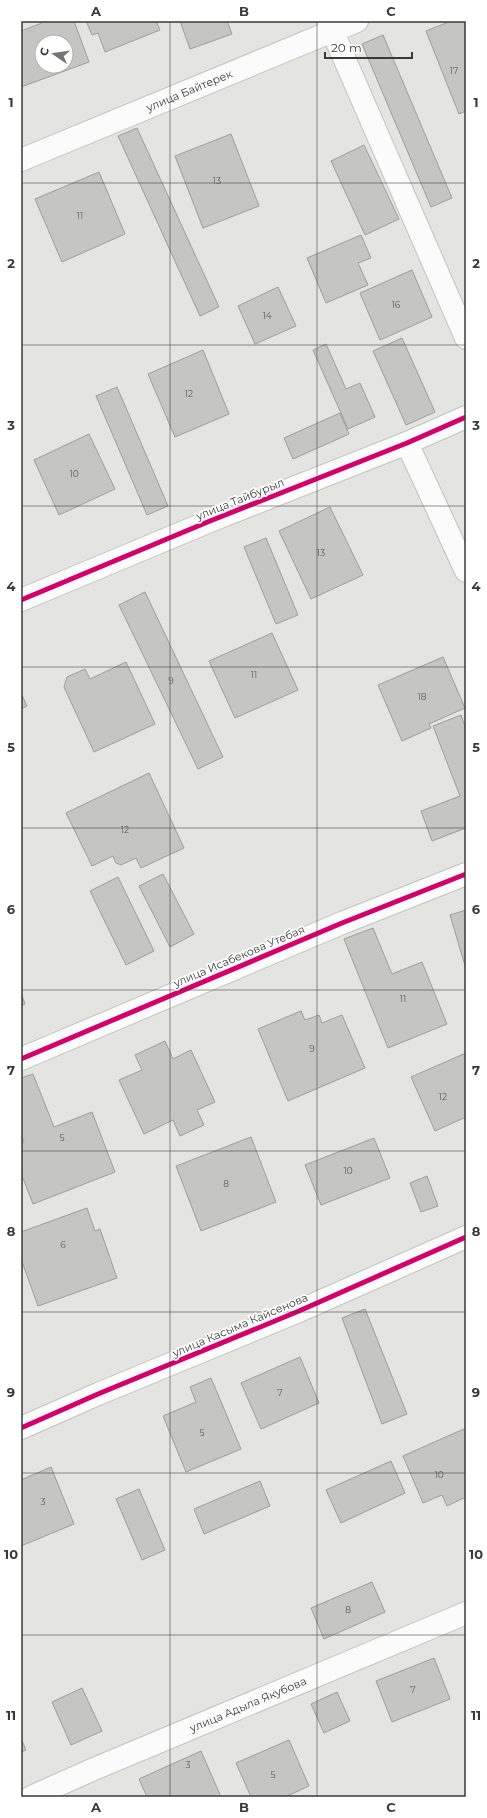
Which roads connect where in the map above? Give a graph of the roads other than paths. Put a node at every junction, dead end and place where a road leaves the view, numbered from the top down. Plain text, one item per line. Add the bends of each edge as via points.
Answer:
1 (357, 21) edge
2 (329, 27) edge
3 (21, 160) edge
4 (466, 338) edge
5 (466, 417) edge
6 (407, 443) junction
7 (466, 571) edge
8 (21, 600) edge
9 (466, 874) edge
10 (21, 1060) edge
11 (466, 1238) edge
12 (21, 1428) edge
13 (466, 1613) edge
14 (31, 1797) edge

1 - 2 street, улица Байтерек
2 - 3 street, улица Байтерек
2 - 4 street
5 - 6 street, улица Тайбурыл
6 - 7 street
6 - 8 street, улица Тайбурыл
9 - 10 street, улица Исабекова Утебая via 342,923
11 - 12 street, улица Касыма Кайсенова
13 - 14 street, улица Адыла Якубова

